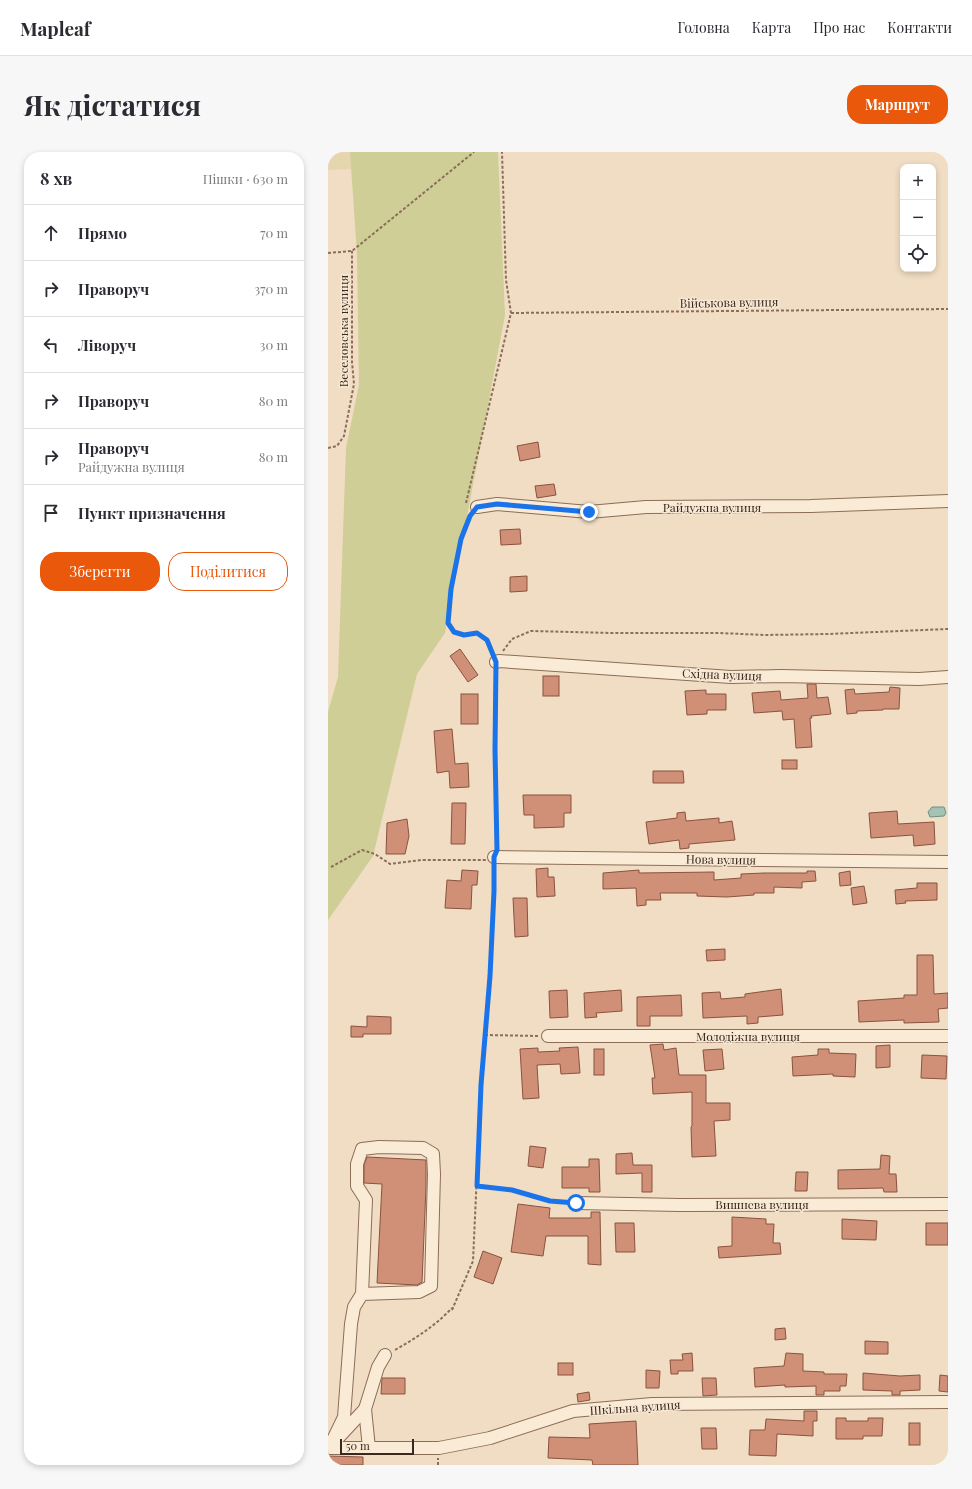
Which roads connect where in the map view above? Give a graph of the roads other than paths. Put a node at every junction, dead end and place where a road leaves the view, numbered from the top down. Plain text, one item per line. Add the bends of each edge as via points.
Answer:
1 (948, 501) edge
2 (477, 507) road end
3 (496, 662) road end
4 (948, 678) edge
5 (494, 857) road end
6 (948, 862) edge
7 (548, 1036) road end
8 (948, 1036) edge
9 (576, 1203) road end
10 (948, 1204) edge
11 (362, 1294) junction
12 (385, 1355) road end
13 (948, 1402) edge
14 (366, 1409) junction
15 (328, 1448) edge
16 (369, 1448) junction

1 - 2 street, Райдужна вулиця via 811,506 646,507 589,512 497,504
3 - 4 street, Східна вулиця via 731,677
5 - 6 street, Нова вулиця
7 - 8 street, Молодіжна вулиця
9 - 10 street, Вишнева вулиця
11 - 11 street via 419,1292 431,1286 433,1154 423,1148 362,1149 357,1164 357,1186 366,1200
11 - 15 street via 354,1307 351,1324 344,1417
12 - 14 street via 378,1367
13 - 16 street, Шкільна вулиця via 652,1404 573,1411 490,1438 439,1448
14 - 15 street
14 - 16 street
15 - 16 street, Шкільна вулиця

